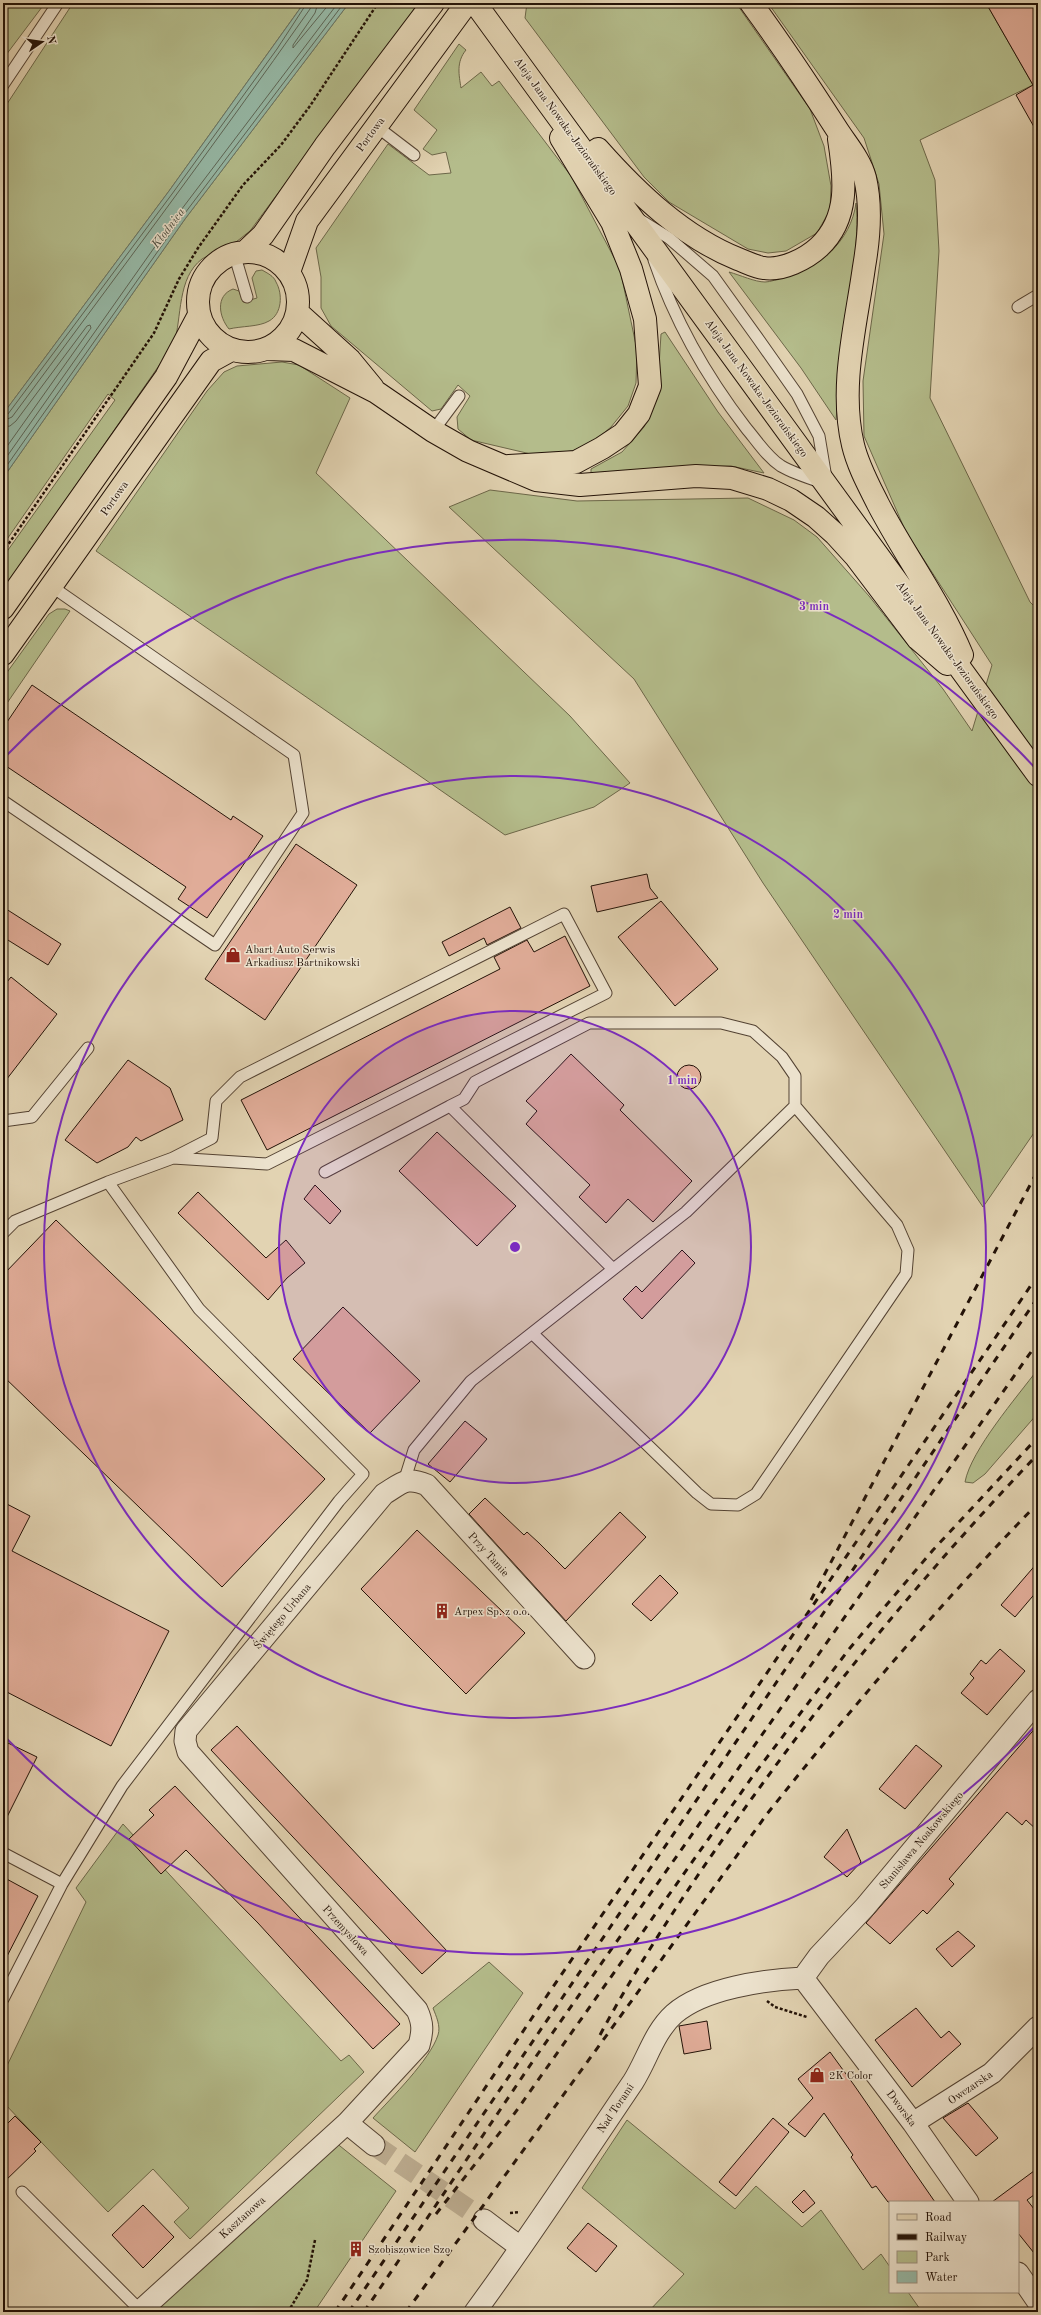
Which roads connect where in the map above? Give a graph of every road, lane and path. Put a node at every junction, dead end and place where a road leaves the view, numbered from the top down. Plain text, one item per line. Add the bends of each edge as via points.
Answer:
1 (58, 3) edge
2 (378, 3) edge
3 (433, 3) edge
4 (467, 3) edge
5 (475, 3) edge
6 (751, 3) edge
7 (524, 68) junction
8 (3, 85) edge
9 (376, 126) junction
10 (837, 130) junction
11 (414, 155) dead end
12 (630, 213) junction
13 (644, 233) junction
14 (240, 252) junction
15 (289, 272) junction
16 (1038, 295) edge
17 (247, 297) dead end
18 (1018, 307) dead end
19 (298, 313) junction
20 (199, 315) junction
21 (268, 349) junction
22 (231, 350) junction
23 (376, 392) junction
24 (459, 396) dead end
25 (433, 431) junction
26 (501, 467) junction
27 (827, 484) junction
28 (3, 552) edge
29 (51, 586) junction
30 (3, 608) edge
31 (3, 654) edge
32 (978, 691) junction
33 (1038, 775) edge
34 (3, 801) edge
35 (88, 1048) dead end
36 (450, 1106) junction
37 (795, 1106) junction
38 (3, 1121) edge
39 (173, 1158) junction
40 (325, 1172) dead end
41 (108, 1182) junction
42 (3, 1233) edge
43 (612, 1268) junction
44 (533, 1334) junction
45 (404, 1482) junction
46 (584, 1658) dead end
47 (1038, 1700) edge
48 (185, 1741) joint
49 (3, 1853) edge
50 (62, 1884) junction
51 (803, 1978) junction
52 (3, 2000) edge
53 (1038, 2027) edge
54 (347, 2123) junction
55 (913, 2123) junction
56 (374, 2145) tunnel mouth
57 (22, 2192) dead end
58 (967, 2201) edge
59 (524, 2210) dead end
60 (504, 2214) dead end
61 (484, 2220) tunnel mouth
62 (315, 2240) dead end
63 (520, 2247) junction
64 (1019, 2274) edge
65 (1038, 2302) edge
66 (140, 2311) edge
67 (288, 2312) edge
68 (475, 2312) edge

1 - 8 lane
2 - 28 path via 310,106 281,145 243,185 198,248 179,279 154,334
3 - 14 main road via 325,146 263,235
4 - 9 main road, Portowa
5 - 7 main road, Aleja Jana Nowaka-Jeziorańskiego
6 - 10 main road via 803,75
7 - 10 main road via 614,168 646,198 680,226 718,251 764,268 795,263 811,255 836,225 844,191 844,168
7 - 12 main road, Aleja Jana Nowaka-Jeziorańskiego
7 - 26 main road via 571,158 612,222 631,269 645,319 650,386 639,414 623,434 602,448 576,462
9 - 11 lane
9 - 15 main road, Portowa via 307,221
10 - 32 main road via 854,153 865,177 869,205 869,235 849,369 847,408 853,446 867,482 897,540 949,625
12 - 13 main road, Aleja Jana Nowaka-Jeziorańskiego
12 - 27 lane via 669,238 713,276 797,394 819,436
13 - 27 main road, Aleja Jana Nowaka-Jeziorańskiego
13 - 27 lane via 675,314 693,352 736,415 764,451 781,466
14 - 15 main road via 270,256
14 - 17 lane
14 - 20 main road via 212,266 204,277 198,296
15 - 19 main road via 299,298
16 - 18 lane
19 - 21 main road via 289,332
19 - 23 main road via 350,360
20 - 22 main road via 206,330 217,342
20 - 30 main road via 166,377
21 - 22 main road via 256,352
21 - 23 main road via 294,350
22 - 29 main road, Portowa via 212,361
23 - 25 main road
24 - 25 lane
25 - 26 main road
26 - 32 main road via 536,480 580,485 696,476 732,478 768,489 791,500 835,534 856,557 918,639
27 - 32 main road, Aleja Jana Nowaka-Jeziorańskiego
29 - 31 main road, Portowa
29 - 34 lane via 294,755 303,813 215,945
32 - 33 main road, Aleja Jana Nowaka-Jeziorańskiego
35 - 38 lane via 32,1117
36 - 37 lane via 464,1099 475,1082 589,1023 721,1023 753,1031 782,1057 795,1076
36 - 40 lane
36 - 43 lane
37 - 43 lane via 686,1212
37 - 44 lane via 897,1225 908,1250 906,1274 756,1494 738,1504 711,1504
39 - 39 lane via 266,1164 606,993 564,914 240,1077 216,1101 212,1138
39 - 41 lane
41 - 42 lane via 15,1221
41 - 50 lane via 199,1309 363,1474 339,1501 122,1786
43 - 44 lane
44 - 45 lane via 471,1381 414,1450
45 - 46 street, Przy Tamie via 414,1479 427,1484
45 - 48 street, Świętego Urbana via 384,1494 186,1730
47 - 51 street, Stanisława Noakowskiego
48 - 54 street, Przemysłowa via 188,1752 417,2010 422,2021 419,2045
49 - 50 lane
50 - 52 lane
51 - 55 street, Dworska
51 - 63 street, Nad Torami via 776,1980 706,1995 674,2014 659,2032 634,2080
53 - 55 street, Owczarska via 992,2073
54 - 56 street
54 - 66 street, Kasztanowa
55 - 58 street, Dworska
57 - 66 lane
59 - 60 path
61 - 63 street
62 - 67 path via 307,2280
63 - 68 street, Nad Torami
64 - 65 street

